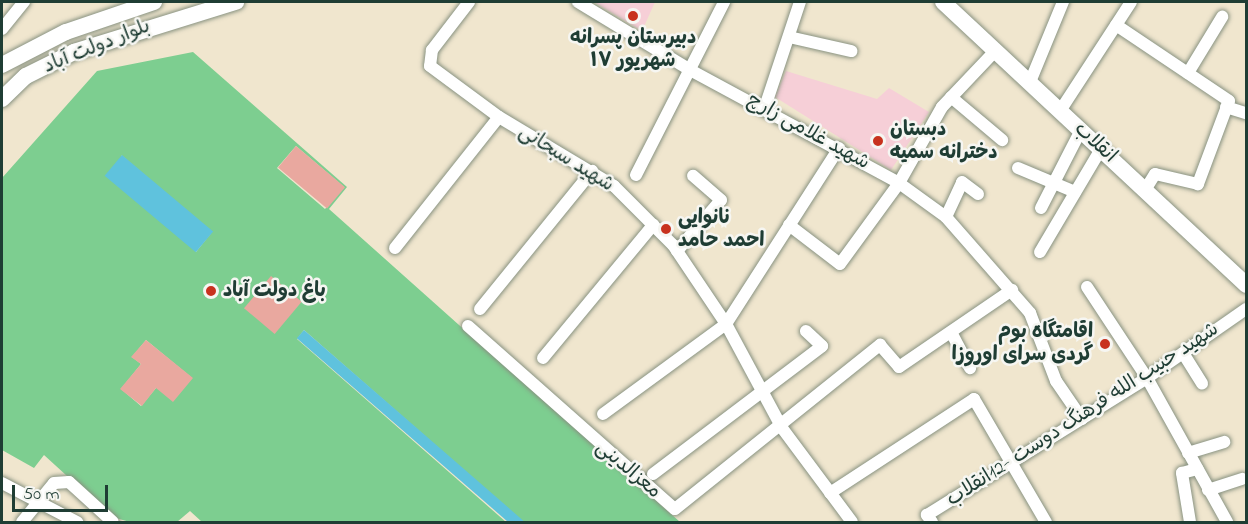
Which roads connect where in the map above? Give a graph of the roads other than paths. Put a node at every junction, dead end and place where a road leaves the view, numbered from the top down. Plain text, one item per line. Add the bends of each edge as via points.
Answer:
1 (24, 2) edge
2 (154, 2) edge
3 (237, 2) edge
4 (469, 2) edge
5 (578, 2) edge
6 (724, 2) edge
7 (800, 2) edge
8 (943, 2) edge
9 (1063, 2) edge
10 (1131, 2) edge
11 (1222, 17) dead end
12 (1116, 25) junction
13 (2, 28) edge
14 (789, 37) junction
15 (996, 50) junction
16 (851, 51) dead end
17 (2, 64) edge
18 (692, 71) junction
19 (1188, 73) junction
20 (1030, 82) junction
21 (951, 97) junction
22 (2, 99) edge
23 (765, 106) junction
24 (1226, 107) junction
25 (1060, 111) junction
26 (1246, 113) edge
27 (499, 117) junction
28 (1081, 130) junction
29 (1002, 140) dead end
30 (838, 148) junction
31 (1101, 149) junction
32 (1018, 168) dead end
33 (592, 171) junction
34 (636, 175) dead end
35 (693, 176) dead end
36 (900, 183) junction
37 (1054, 183) junction
38 (1145, 190) junction
39 (1075, 192) junction
40 (978, 194) dead end
41 (1041, 208) dead end
42 (946, 217) junction
43 (654, 225) junction
44 (789, 225) junction
45 (395, 248) dead end
46 (677, 251) junction
47 (1040, 252) dead end
48 (1246, 285) edge
49 (1087, 287) dead end
50 (1012, 290) junction
51 (480, 309) dead end
52 (1246, 309) edge
53 (726, 324) junction
54 (468, 326) dead end
55 (807, 331) dead end
56 (951, 332) junction
57 (1183, 353) junction
58 (543, 358) dead end
59 (970, 368) dead end
60 (1147, 378) junction
61 (1202, 384) dead end
62 (762, 390) junction
63 (603, 414) dead end
64 (1082, 419) junction
65 (782, 428) junction
66 (1224, 442) dead end
67 (1188, 453) junction
68 (1009, 464) junction
69 (1197, 469) junction
70 (652, 474) dead end
71 (1242, 479) dead end
72 (2, 483) edge
73 (1208, 490) junction
74 (830, 494) junction
75 (38, 502) junction
76 (22, 522) edge
77 (77, 522) edge
78 (113, 522) edge
79 (852, 522) edge
80 (932, 522) edge
81 (1046, 522) edge
82 (1190, 522) edge
83 (1227, 522) edge

1 - 13 street
2 - 17 main road, بلوار دولت آباد via 66,32
3 - 22 main road, بلوار دولت آباد via 74,51 26,76
4 - 27 street, شهید سبحانی via 432,50 430,66
5 - 18 street, شهید غلامی زارچ
6 - 18 street
7 - 14 street
8 - 15 main road, انقلاب
9 - 20 street
10 - 12 street
11 - 19 street
12 - 19 street
12 - 25 street
14 - 16 street
14 - 23 street
15 - 20 main road, انقلاب
15 - 21 street
18 - 23 street, شهید غلامی زارچ
18 - 34 street
19 - 24 street via 1229,101
20 - 25 main road, انقلاب
21 - 29 street
21 - 36 street
23 - 30 street, شهید غلامی زارچ
24 - 26 street
24 - 38 street via 1198,184 1155,174
25 - 28 main road, انقلاب
27 - 33 street, شهید سبحانی
27 - 45 street
28 - 31 main road, انقلاب
28 - 37 street
30 - 36 street, شهید غلامی زارچ
30 - 44 street
31 - 38 main road, انقلاب
31 - 39 street
32 - 37 street
33 - 43 street, شهید سبحانی
33 - 51 street
35 - 46 street via 721,200
36 - 42 street, شهید غلامی زارچ
36 - 44 street via 840,264
37 - 39 street
37 - 41 street
38 - 48 main road, انقلاب
39 - 47 street
40 - 42 street via 962,182
42 - 50 street, شهید غلامی زارچ
43 - 46 street, شهید سبحانی
43 - 58 street
44 - 53 street
46 - 53 street, شهید سبحانی
49 - 60 street
50 - 56 street
50 - 64 street, شهید غلامی زارچ via 1030,314 1056,381
52 - 57 street, شهید حبیب الله فرهنگ دوست -12انقلاب
53 - 62 street, شهید سبحانی
53 - 63 street
54 - 65 street, معزالدینی via 675,509
55 - 62 street via 822,346
56 - 59 street
56 - 65 street, معزالدینی via 899,367 880,345
57 - 60 street, شهید حبیب الله فرهنگ دوست -12انقلاب
57 - 61 street
60 - 64 street, شهید حبیب الله فرهنگ دوست -12انقلاب
60 - 67 street
62 - 65 street, شهید سبحانی
62 - 70 street
64 - 68 street, شهید حبیب الله فرهنگ دوست -12انقلاب
65 - 74 street, شهید سبحانی
66 - 67 street
67 - 69 street
68 - 74 street via 974,399
68 - 80 street, شهید حبیب الله فرهنگ دوست -12انقلاب via 927,515
68 - 81 street
69 - 73 street
69 - 82 street via 1182,473
71 - 73 street
72 - 75 street
73 - 83 street
74 - 79 street, شهید سبحانی
75 - 76 street
75 - 77 street
75 - 78 street via 54,483 69,482

